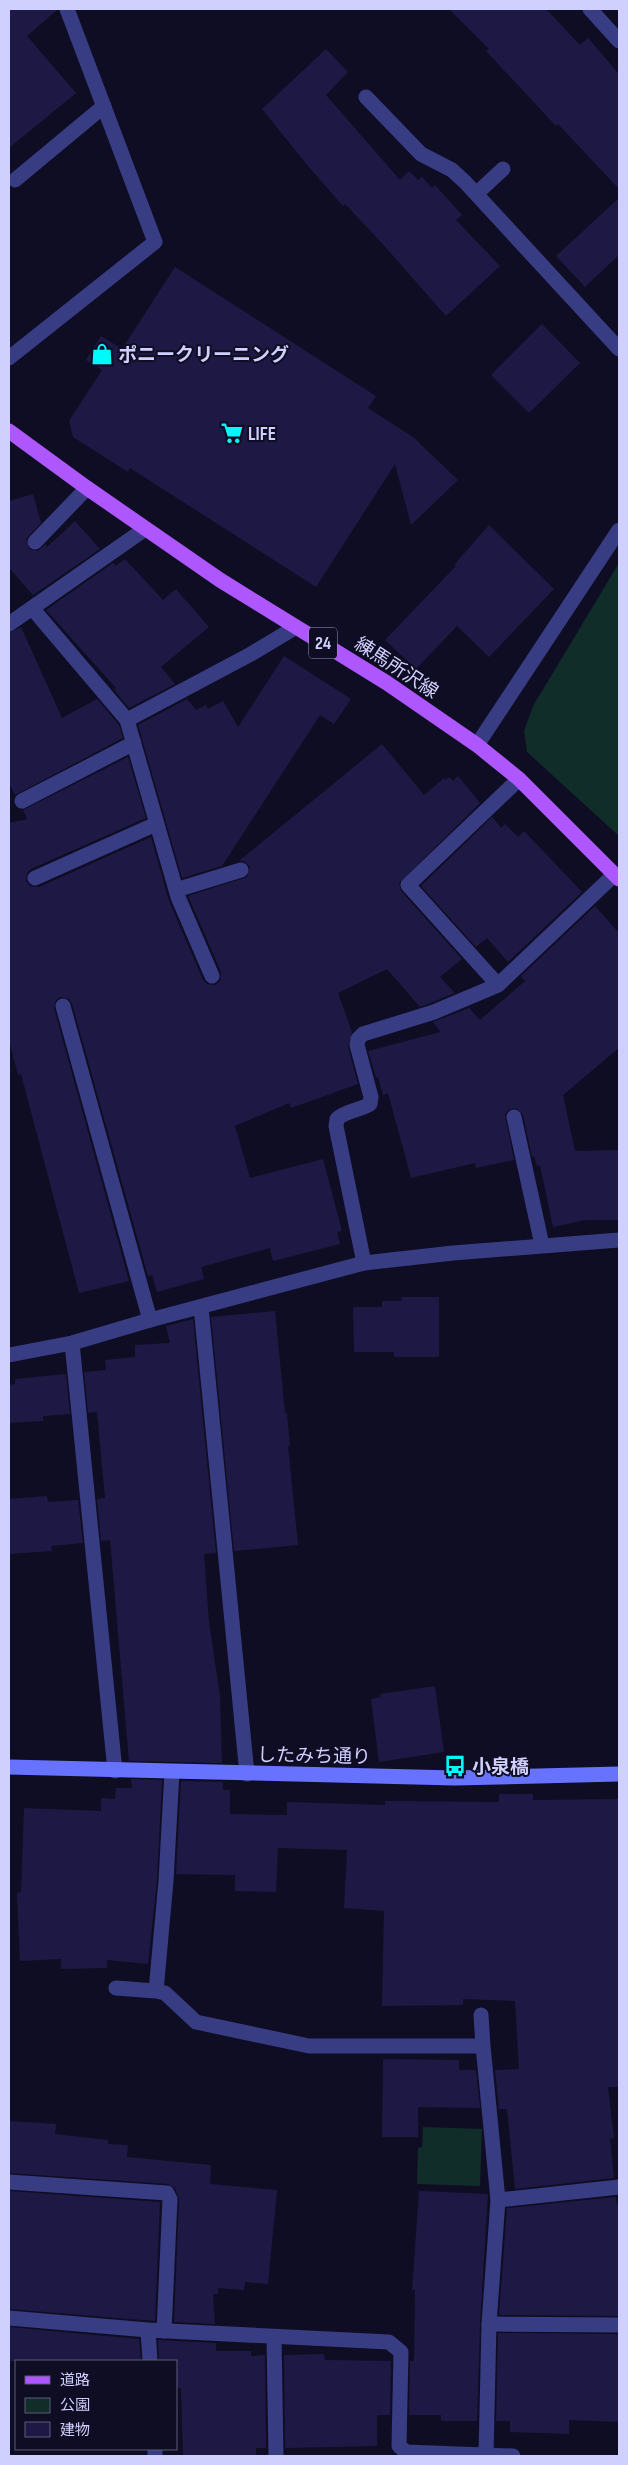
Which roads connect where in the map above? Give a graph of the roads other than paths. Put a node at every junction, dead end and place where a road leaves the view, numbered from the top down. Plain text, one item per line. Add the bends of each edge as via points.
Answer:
1 (67, 9) edge
2 (590, 9) edge
3 (619, 41) edge
4 (366, 97) dead end
5 (104, 106) junction
6 (503, 169) dead end
7 (15, 180) dead end
8 (476, 194) junction
9 (619, 349) edge
10 (9, 358) edge
11 (9, 431) edge
12 (87, 488) junction
13 (145, 529) junction
14 (619, 530) edge
15 (35, 542) dead end
16 (32, 608) junction
17 (9, 624) edge
18 (296, 626) junction
19 (127, 720) junction
20 (134, 743) junction
21 (477, 745) junction
22 (519, 779) junction
23 (22, 801) dead end
24 (156, 824) junction
25 (241, 870) dead end
26 (617, 876) edge
27 (35, 878) dead end
28 (176, 890) junction
29 (212, 976) dead end
30 (498, 985) junction
31 (63, 1006) dead end
32 (514, 1117) dead end
33 (619, 1240) edge
34 (542, 1245) junction
35 (364, 1263) junction
36 (201, 1307) junction
37 (150, 1320) junction
38 (72, 1343) junction
39 (9, 1355) edge
40 (9, 1767) edge
41 (114, 1771) junction
42 (172, 1772) junction
43 (246, 1774) junction
44 (619, 1774) edge
45 (116, 1988) dead end
46 (156, 1991) junction
47 (481, 2015) dead end
48 (484, 2046) junction
49 (9, 2182) edge
50 (619, 2188) edge
51 (498, 2200) junction
52 (9, 2318) edge
53 (489, 2324) junction
54 (619, 2325) edge
55 (156, 2330) junction
56 (274, 2337) junction
57 (150, 2360) edge
58 (486, 2454) junction
59 (276, 2456) edge
60 (513, 2456) edge

1 - 5 street
2 - 3 street
4 - 8 street via 422,154 452,170
5 - 7 street
5 - 10 street via 154,242
6 - 8 street
8 - 9 street
11 - 12 main road, 練馬所沢線 / 24
12 - 13 main road, 練馬所沢線 / 24
12 - 15 street
13 - 16 street
13 - 18 main road, 練馬所沢線 / 24
14 - 21 street
16 - 17 street
16 - 19 street
18 - 19 street via 251,654
18 - 21 main road, 練馬所沢線 / 24 via 388,683
19 - 20 street
20 - 23 street
20 - 24 street
21 - 22 main road, 練馬所沢線 / 24
22 - 26 main road, 練馬所沢線 / 24
22 - 30 street via 408,885
24 - 27 street
24 - 28 street
25 - 28 street
26 - 30 street
28 - 29 street
30 - 35 street via 434,1012 363,1034 358,1040 370,1104 342,1114 336,1119 336,1126
31 - 37 street
32 - 34 street
33 - 34 street
34 - 35 street
35 - 36 street
36 - 37 street
36 - 43 street
37 - 38 street
38 - 39 street
38 - 41 street
40 - 41 street, したみち通り
41 - 42 street, したみち通り
42 - 43 street, したみち通り
42 - 46 street
43 - 44 street, したみち通り via 454,1778
45 - 46 street
46 - 48 street via 165,1993 196,2022 310,2046
47 - 48 street
48 - 51 street
49 - 55 street via 167,2193 170,2199
50 - 51 street
51 - 53 street
52 - 55 street
53 - 54 street
53 - 58 street
55 - 56 street
55 - 57 street
56 - 58 street via 389,2342 402,2352 401,2449 406,2452
56 - 59 street
58 - 60 street

